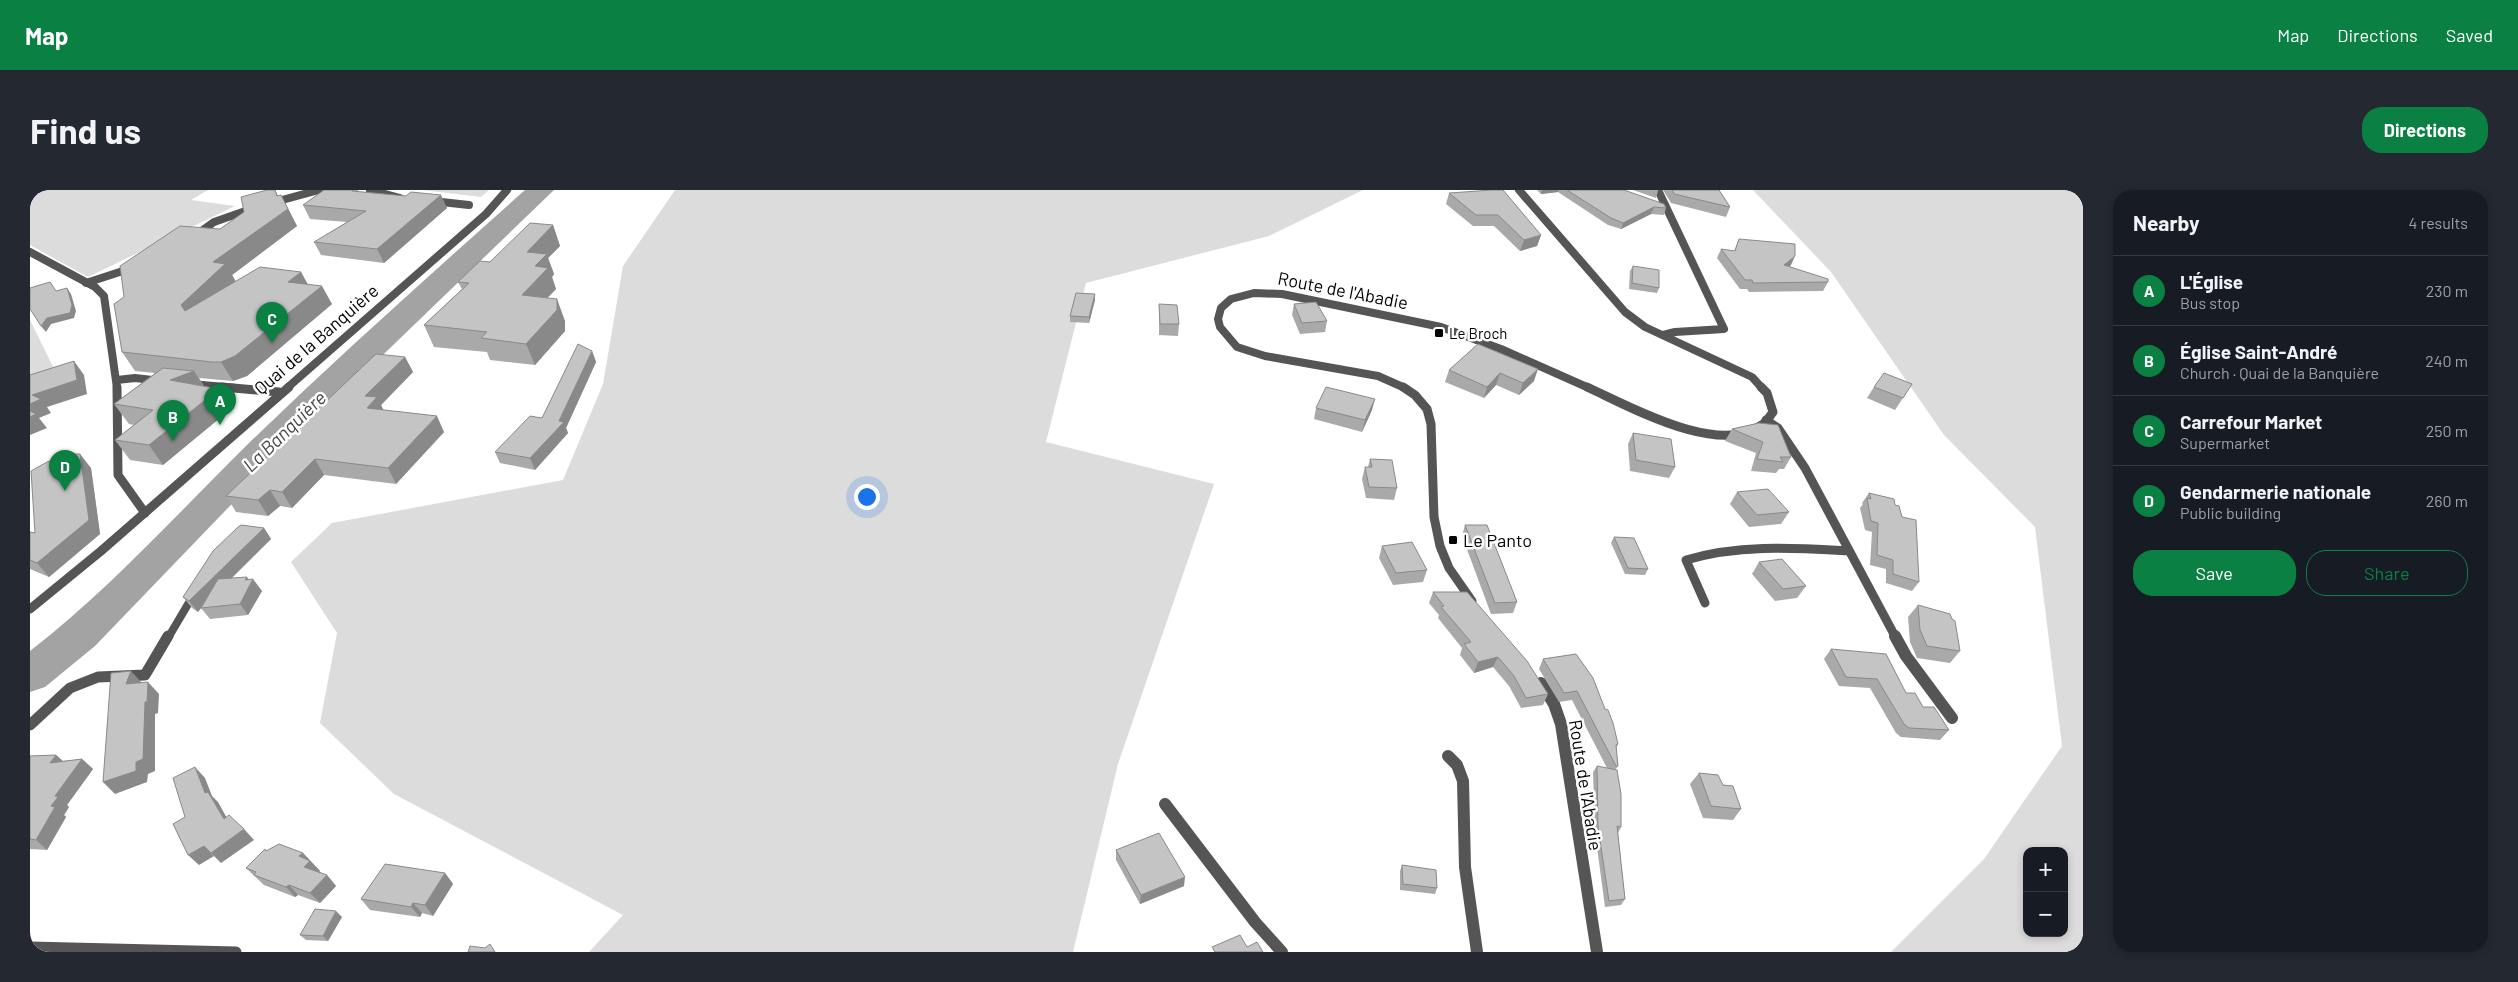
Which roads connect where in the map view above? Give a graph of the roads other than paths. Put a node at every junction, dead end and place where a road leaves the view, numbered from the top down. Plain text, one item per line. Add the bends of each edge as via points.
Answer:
1 (319, 190) edge
2 (370, 190) edge
3 (507, 190) edge
4 (1519, 190) edge
5 (1658, 190) edge
6 (407, 198) edge
7 (425, 200) edge
8 (469, 205) dead end
9 (187, 241) edge
10 (30, 252) edge
11 (140, 266) edge
12 (86, 283) junction
13 (1663, 335) junction
14 (117, 380) junction
15 (174, 382) edge
16 (183, 383) edge
17 (279, 392) junction
18 (1766, 420) junction
19 (145, 513) junction
20 (1849, 551) junction
21 (199, 585) edge
22 (1705, 603) dead end
23 (30, 609) edge
24 (1480, 611) edge
25 (1534, 675) edge
26 (1952, 718) dead end
27 (30, 726) edge
28 (1448, 756) dead end
29 (1166, 804) dead end
30 (30, 947) edge
31 (236, 952) edge
32 (1282, 952) edge
33 (1477, 952) edge
34 (1597, 952) edge

1 - 9 street via 214,222
2 - 6 street
3 - 17 street, Quai de la Banquière via 486,214
4 - 13 street via 1624,312
5 - 13 street via 1662,206 1724,329
7 - 8 street
10 - 12 street
11 - 12 street
12 - 14 street via 104,296
13 - 18 street via 1752,377 1772,403 1773,412
14 - 15 street via 135,378
14 - 19 street via 118,475
16 - 17 street
17 - 19 street, Quai de la Banquière
18 - 20 street via 1778,428 1804,468
18 - 24 street, Route de l'Abadie via 1752,429 1732,434 1694,432 1660,421 1501,349 1441,327 1282,294 1254,293 1231,299 1221,308 1218,319 1226,336 1237,347 1265,356 1378,376 1415,395 1427,409 1431,424 1434,517 1440,546 1449,568
19 - 23 street, Quai de la Banquière
20 - 22 street via 1758,548 1703,554 1686,560
20 - 26 street via 1906,656
21 - 27 lane via 145,676 98,678 70,688
25 - 34 street, Route de l'Abadie via 1554,704 1560,724
28 - 33 street via 1457,765 1462,781 1464,867
29 - 32 street via 1255,922
30 - 31 lane

